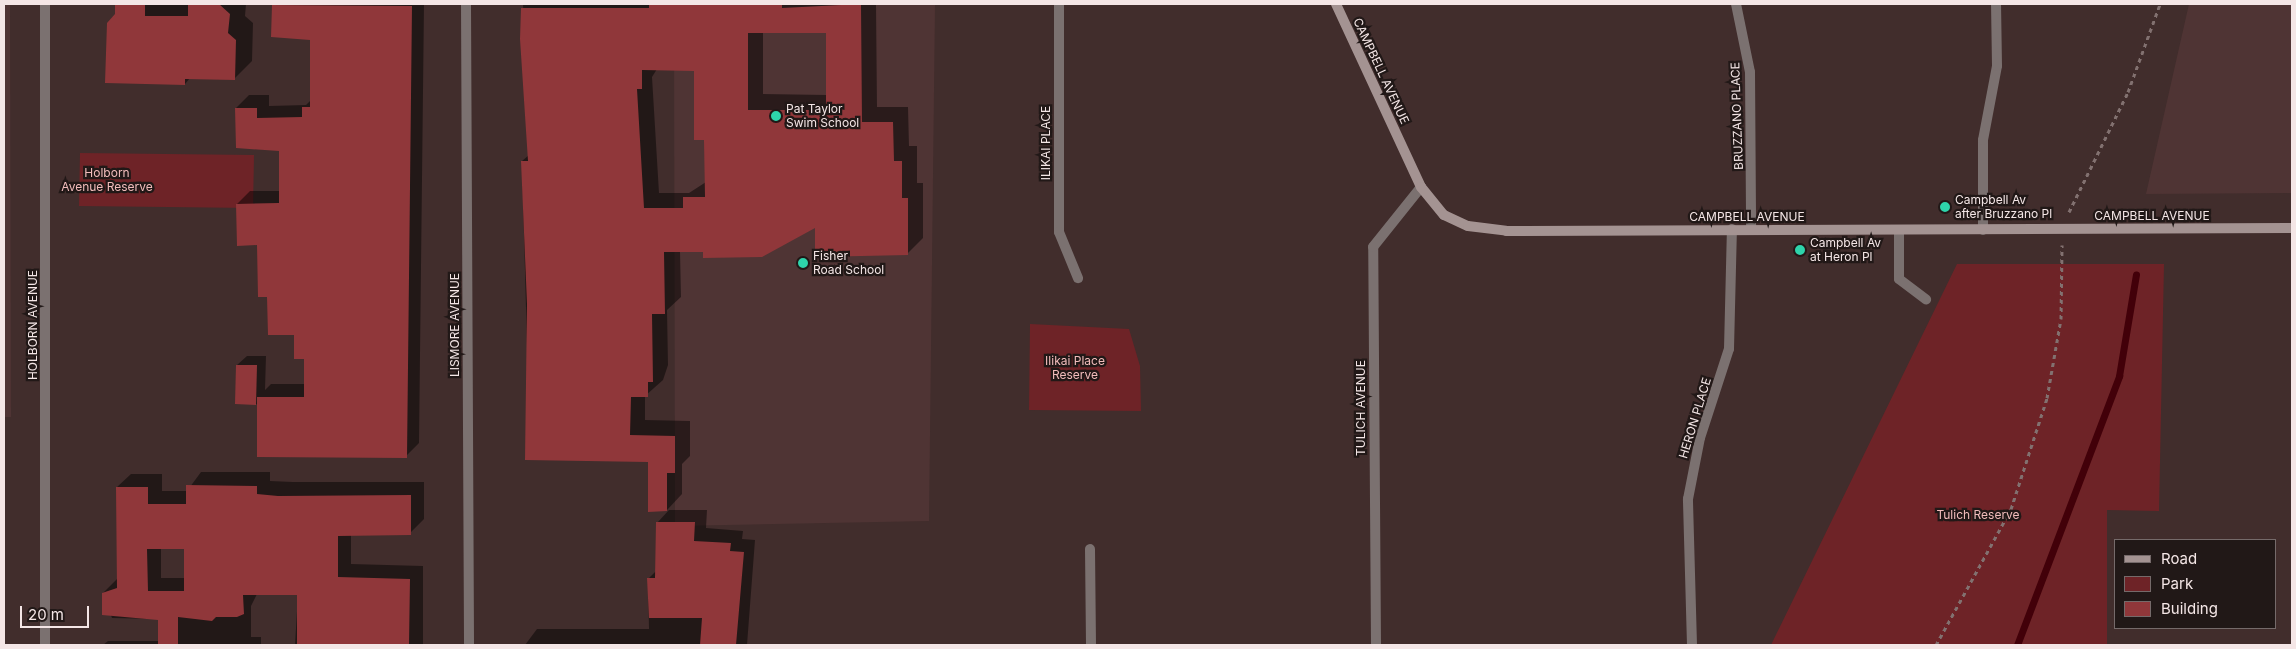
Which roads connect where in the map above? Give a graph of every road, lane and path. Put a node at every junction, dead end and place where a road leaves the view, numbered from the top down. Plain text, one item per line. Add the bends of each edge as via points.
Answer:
1 (45, 4) edge
2 (466, 4) edge
3 (1059, 4) edge
4 (1336, 4) edge
5 (1736, 4) edge
6 (1996, 4) edge
7 (2160, 4) edge
8 (1420, 188) junction
9 (2292, 228) edge
10 (1732, 229) junction
11 (1751, 229) junction
12 (2062, 229) junction
13 (1899, 230) junction
14 (1983, 230) junction
15 (1078, 278) dead end
16 (1926, 299) dead end
17 (1090, 549) dead end
18 (45, 645) edge
19 (469, 645) edge
20 (1091, 645) edge
21 (1376, 645) edge
22 (1692, 645) edge
23 (1936, 645) edge

1 - 18 street, HOLBORN AVENUE
2 - 19 street, LISMORE AVENUE
3 - 15 street, ILIKAI PLACE via 1059,232
4 - 8 main road, CAMPBELL AVENUE
5 - 11 street, BRUZZANO PLACE via 1750,72
6 - 14 street via 1997,66 1983,140
7 - 12 path via 2128,92
8 - 10 main road, CAMPBELL AVENUE via 1455,222 1485,229
8 - 21 street, TULICH AVENUE via 1373,247
9 - 12 main road, CAMPBELL AVENUE
10 - 11 main road, CAMPBELL AVENUE
10 - 22 street, HERON PLACE via 1729,349 1700,438 1688,499
11 - 13 main road, CAMPBELL AVENUE
12 - 14 main road, CAMPBELL AVENUE
12 - 23 path via 2061,319 2047,398 2011,508
13 - 14 main road, CAMPBELL AVENUE
13 - 16 street via 1899,279
17 - 20 street

